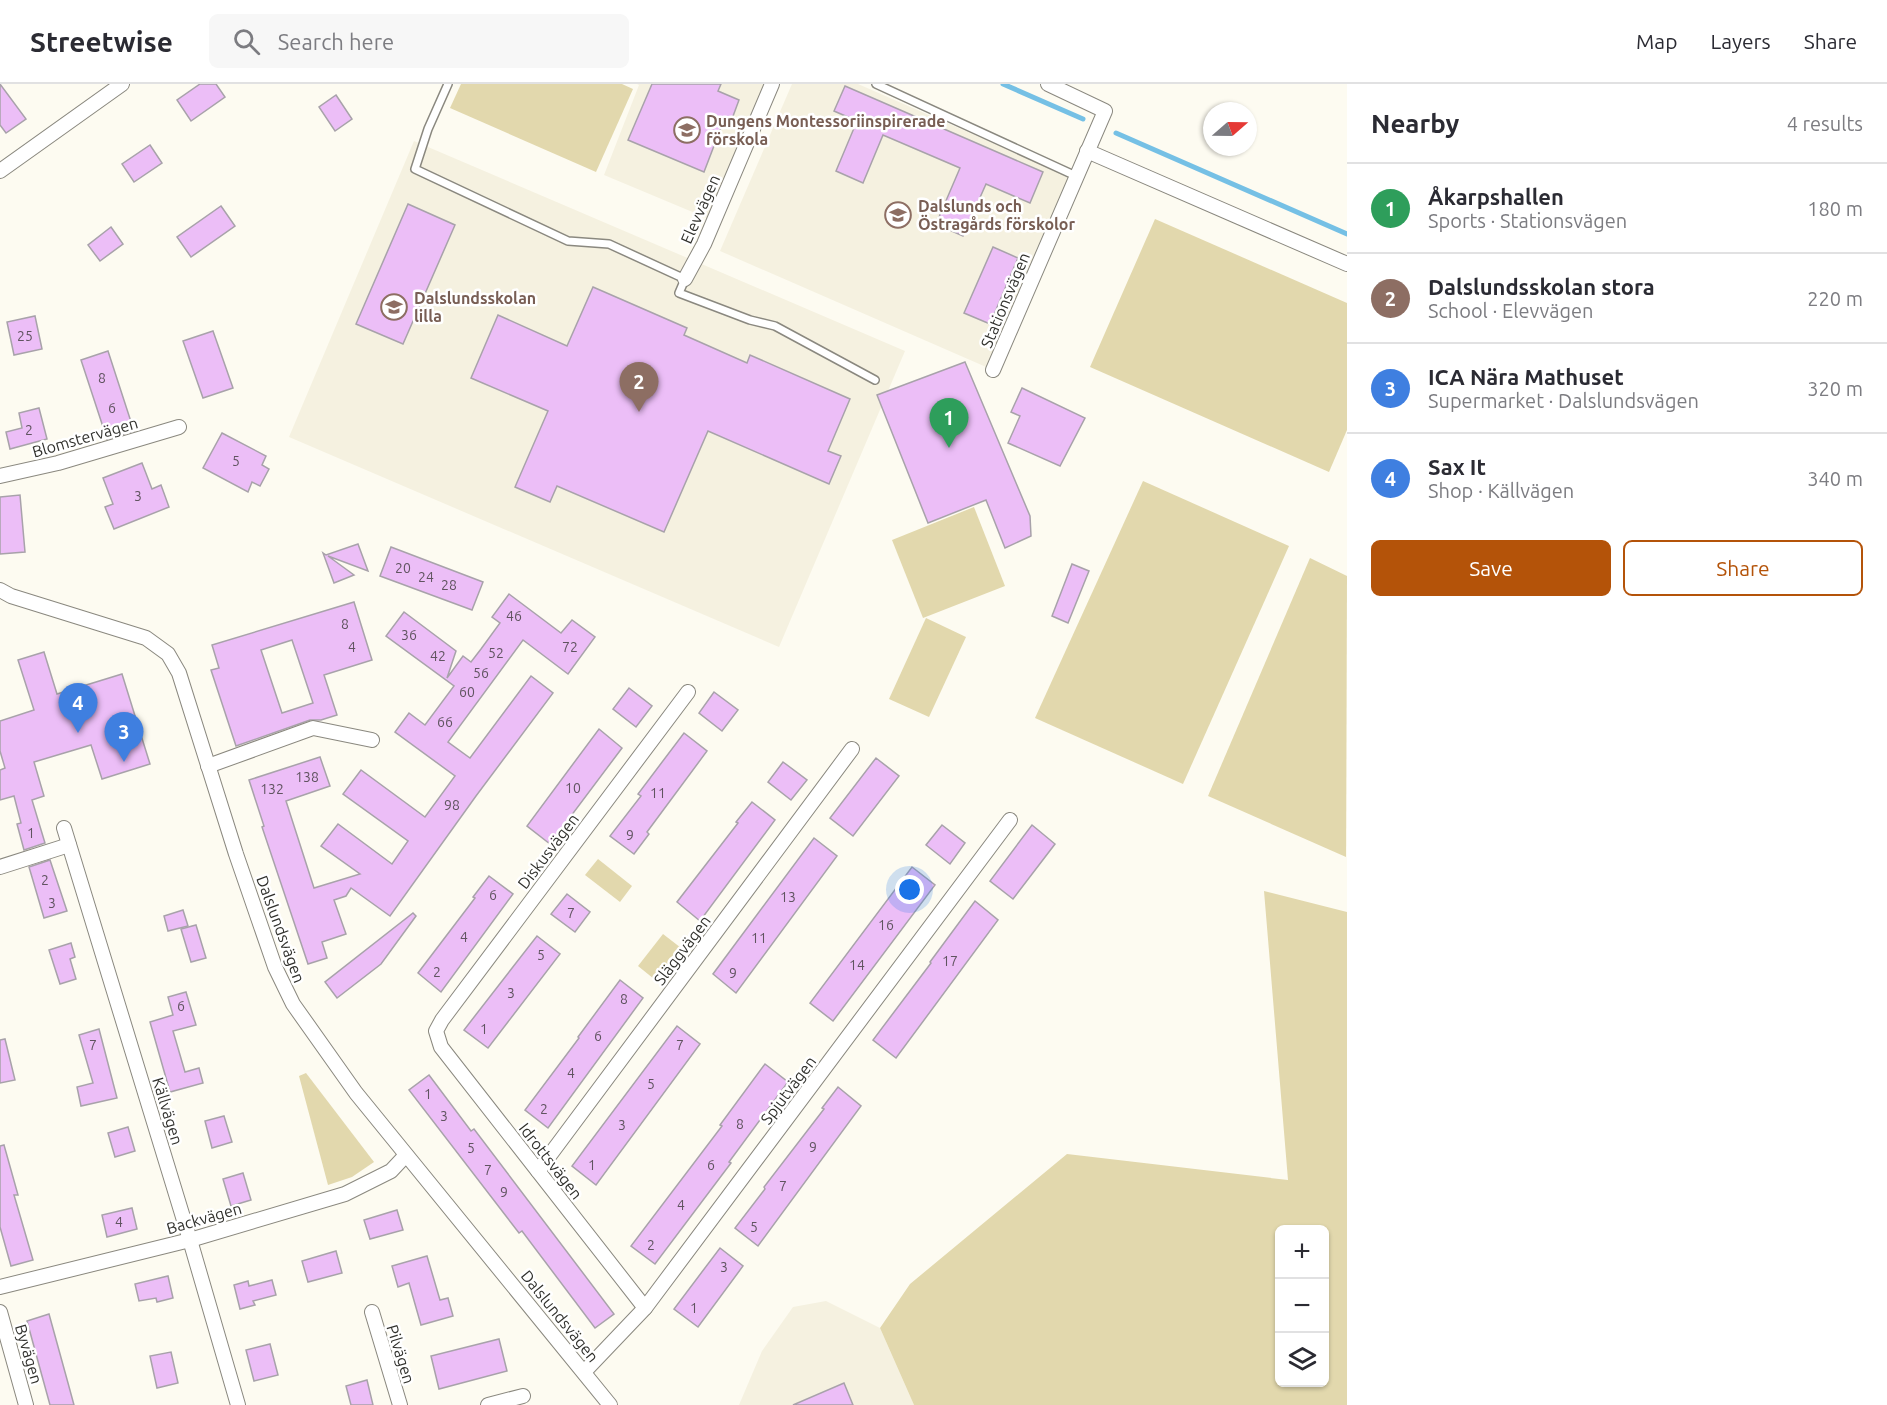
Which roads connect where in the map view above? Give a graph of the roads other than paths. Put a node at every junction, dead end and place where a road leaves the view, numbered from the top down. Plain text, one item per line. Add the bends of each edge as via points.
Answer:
1 (123, 84) edge
2 (448, 84) edge
3 (772, 84) edge
4 (876, 84) edge
5 (1047, 84) edge
6 (1087, 151) junction
7 (0, 171) edge
8 (1076, 176) junction
9 (1347, 264) edge
10 (685, 279) junction
11 (993, 370) dead end
12 (875, 380) dead end
13 (179, 428) dead end
14 (0, 476) edge
15 (0, 590) edge
16 (688, 692) dead end
17 (372, 740) dead end
18 (852, 749) dead end
19 (208, 766) junction
20 (1010, 820) dead end
21 (64, 828) dead end
22 (69, 845) junction
23 (0, 867) edge
24 (436, 1030) joint
25 (406, 1155) junction
26 (538, 1171) junction
27 (190, 1240) junction
28 (0, 1287) edge
29 (645, 1308) junction
30 (372, 1312) dead end
31 (0, 1314) edge
32 (584, 1372) junction
33 (523, 1396) dead end
34 (26, 1405) edge
35 (238, 1405) edge
36 (400, 1405) edge
37 (488, 1405) edge
38 (610, 1405) edge

1 - 7 street
2 - 10 lane via 415,169 568,241 609,244
3 - 10 street, Elevvägen via 704,244
4 - 8 lane
5 - 6 street, Stationsvägen via 1105,111
6 - 8 street, Stationsvägen
6 - 9 street
8 - 11 street, Stationsvägen
10 - 12 lane via 679,293 750,321 775,326
13 - 14 street, Blomstervägen
15 - 19 street, Dalslundsvägen via 146,638 168,654 179,673
16 - 24 street, Diskusvägen
17 - 19 street via 313,728
18 - 26 street, Släggvägen
19 - 25 street, Dalslundsvägen via 275,967 292,1004
20 - 29 street, Spjutvägen
21 - 22 street, Källvägen
22 - 23 street
22 - 27 street, Källvägen
24 - 26 street, Idrottsvägen via 441,1047
25 - 27 street, Backvägen via 391,1171 345,1194
25 - 32 street, Dalslundsvägen
26 - 29 street, Idrottsvägen
27 - 28 street, Backvägen
27 - 35 street, Källvägen
29 - 32 street, Spjutvägen
30 - 36 street, Pilvägen
31 - 34 street, Byvägen
32 - 38 street, Dalslundsvägen
33 - 37 street

